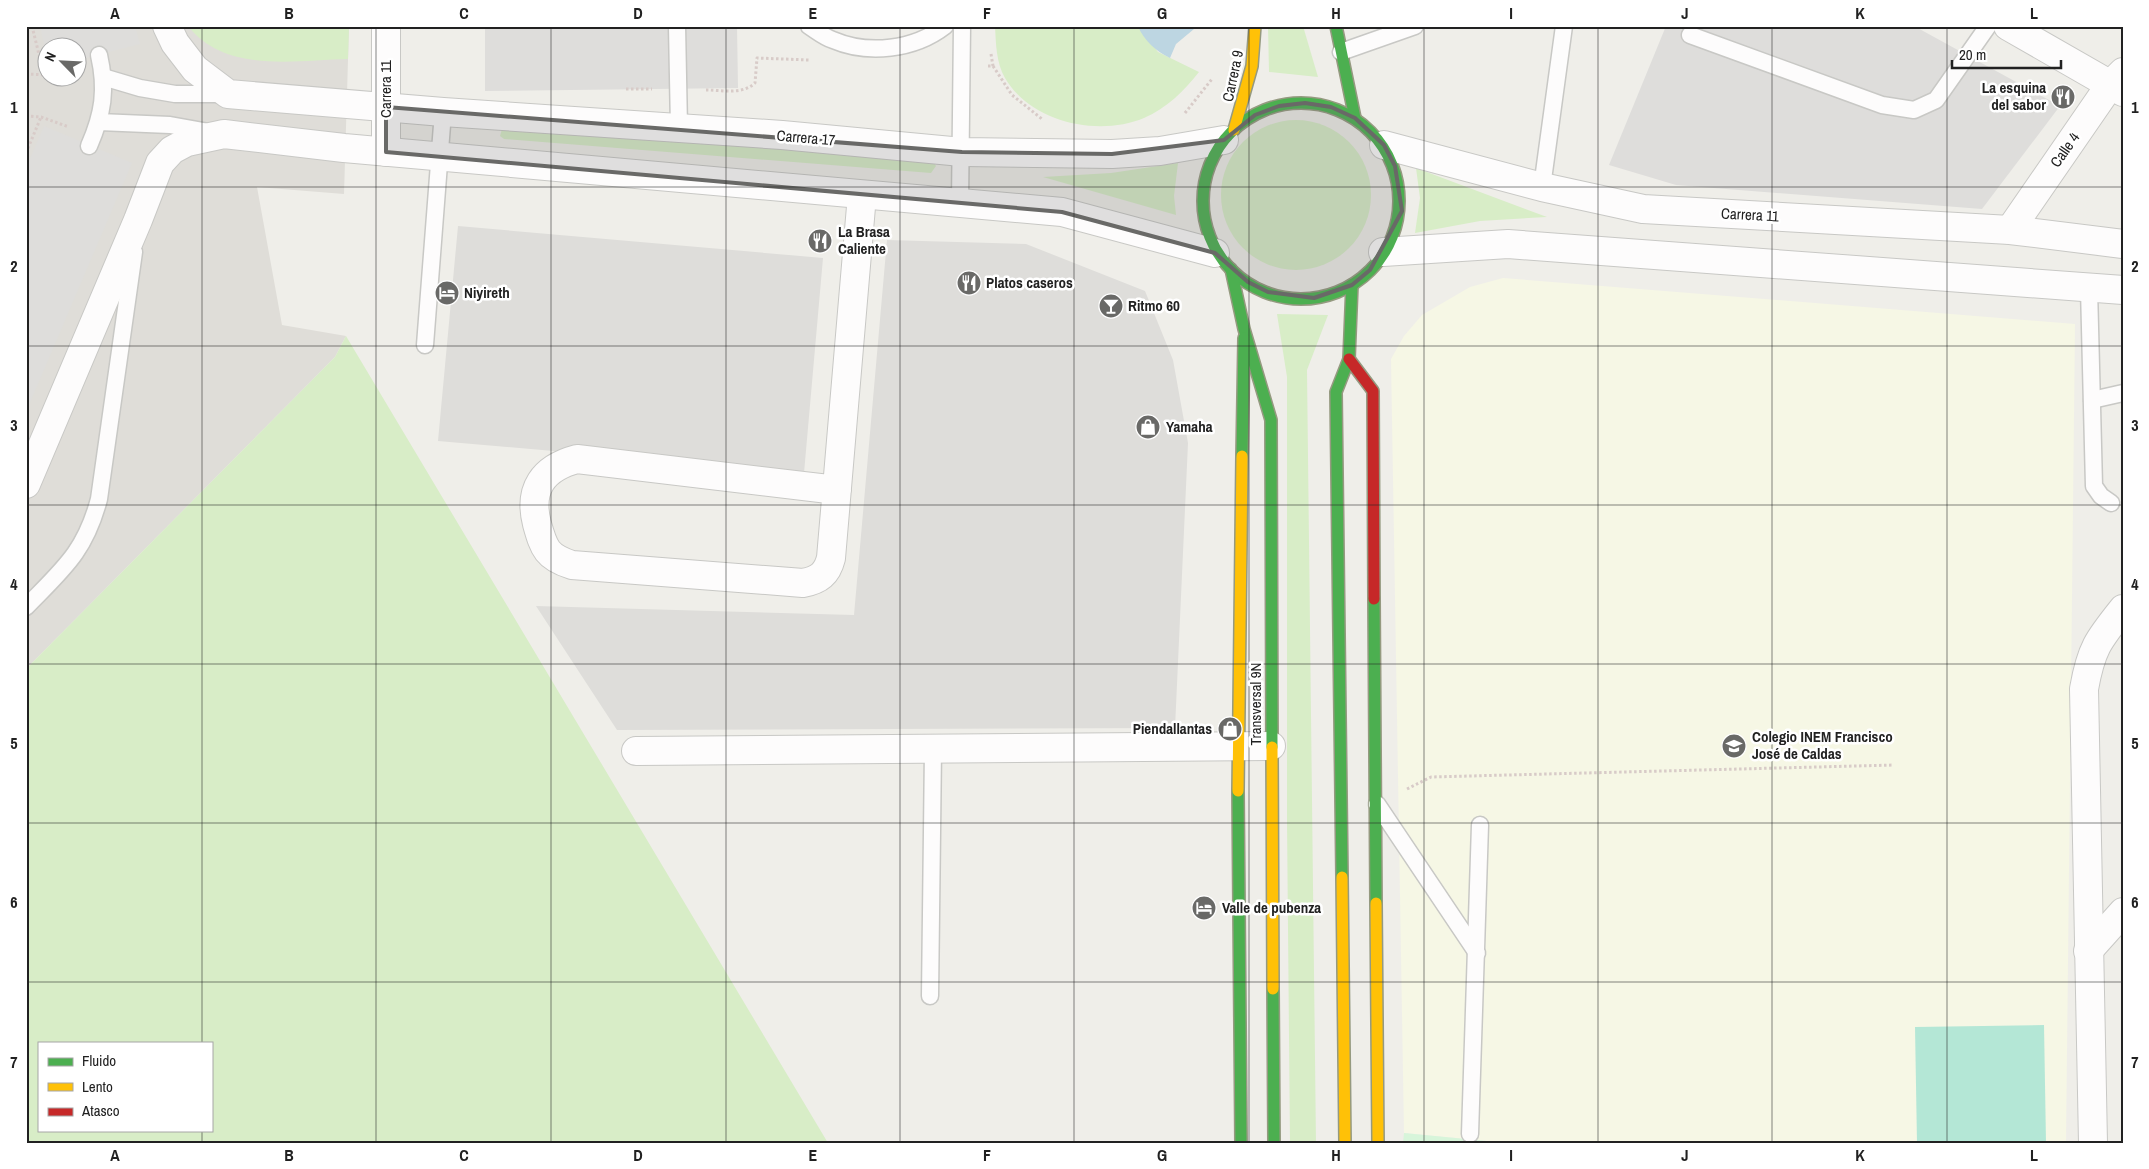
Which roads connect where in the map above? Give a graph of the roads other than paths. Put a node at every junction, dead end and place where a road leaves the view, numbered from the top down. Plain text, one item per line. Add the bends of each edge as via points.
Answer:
1 (167, 26) edge
2 (386, 26) edge
3 (677, 26) edge
4 (809, 26) edge
5 (945, 26) edge
6 (962, 26) edge
7 (1255, 26) edge
8 (1336, 26) edge
9 (1415, 26) edge
10 (1564, 26) edge
11 (1988, 26) edge
12 (2008, 26) edge
13 (1690, 36) dead end
14 (1341, 52) junction
15 (99, 55) dead end
16 (103, 77) junction
17 (2119, 83) edge
18 (228, 94) junction
19 (386, 107) junction
20 (443, 112) junction
21 (1355, 118) junction
22 (99, 122) junction
23 (679, 128) junction
24 (224, 134) junction
25 (1229, 135) junction
26 (1384, 145) junction
27 (89, 146) dead end
28 (386, 152) junction
29 (962, 152) junction
30 (440, 157) junction
31 (1542, 187) junction
32 (862, 195) junction
33 (960, 202) junction
34 (138, 220) junction
35 (2010, 230) junction
36 (2123, 244) edge
37 (1383, 252) junction
38 (1223, 261) junction
39 (1352, 285) junction
40 (2089, 288) junction
41 (2123, 290) edge
42 (1244, 329) junction
43 (425, 345) dead end
44 (1349, 359) junction
45 (2123, 393) edge
46 (2092, 400) junction
47 (26, 484) edge
48 (837, 490) junction
49 (2111, 503) dead end
50 (26, 607) edge
51 (2123, 609) edge
52 (1238, 746) junction
53 (1271, 746) junction
54 (933, 749) junction
55 (636, 751) dead end
56 (1377, 804) junction
57 (1480, 825) dead end
58 (2123, 912) edge
59 (2088, 951) junction
60 (1477, 953) junction
61 (930, 996) dead end
62 (1470, 1134) dead end
63 (1241, 1143) edge
64 (1274, 1143) edge
65 (1345, 1143) edge
66 (1378, 1143) edge
67 (2094, 1143) edge

1 - 18 street via 194,69
2 - 19 street, Carrera 11
3 - 23 lane
4 - 5 lane via 833,40 868,49 902,46 935,34
6 - 29 lane
7 - 25 main road, Carrera 9 via 1252,66
8 - 14 main road
9 - 14 lane
10 - 31 lane
11 - 13 lane via 1936,100 1914,110 1882,105
12 - 17 street
14 - 21 main road
15 - 16 lane
16 - 18 lane via 175,94
16 - 22 lane
17 - 35 street, Calle 4
18 - 19 street, Carrera 17
19 - 20 street, Carrera 17
19 - 28 street, Carrera 11
20 - 23 street, Carrera 17
20 - 30 lane
21 - 25 main road via 1331,107 1305,103 1279,106 1255,115
21 - 26 main road
22 - 24 lane via 170,125
22 - 27 lane
23 - 29 street, Carrera 17
24 - 28 street
24 - 34 street via 187,142 172,150 160,163
25 - 29 street, Carrera 17 via 1160,151 1112,154
25 - 38 main road, Carrera 9 via 1208,171 1203,192 1202,213 1206,233
26 - 31 street, Carrera 11
26 - 37 main road via 1395,166 1401,188 1402,211
28 - 30 street
29 - 33 lane
30 - 32 street
30 - 43 lane
31 - 35 street, Carrera 11 via 1643,208
32 - 33 street
32 - 48 street
33 - 38 street via 1062,212
34 - 47 street
34 - 50 lane via 93,523 70,562
35 - 36 street, Carrera 11
37 - 39 main road via 1370,270
37 - 40 street via 1508,244
38 - 39 main road via 1248,282 1291,298 1314,298
38 - 42 main road, Transversal 9N
39 - 44 main road
40 - 41 street
40 - 46 lane
42 - 52 main road
42 - 53 main road, Transversal 9N via 1271,420
44 - 56 main road via 1373,391
44 - 65 main road via 1336,392
45 - 46 lane
46 - 49 lane via 2094,486
48 - 48 street via 577,459 558,466 543,478 534,499 534,513 548,554 572,565 803,583 813,582 828,568
51 - 59 street via 2100,636 2089,659 2084,689
52 - 53 street
52 - 54 street
52 - 63 main road
53 - 64 main road, Transversal 9N
54 - 55 street
54 - 61 lane
56 - 60 lane
56 - 66 main road
57 - 60 lane
58 - 59 street
59 - 67 street
60 - 62 lane

